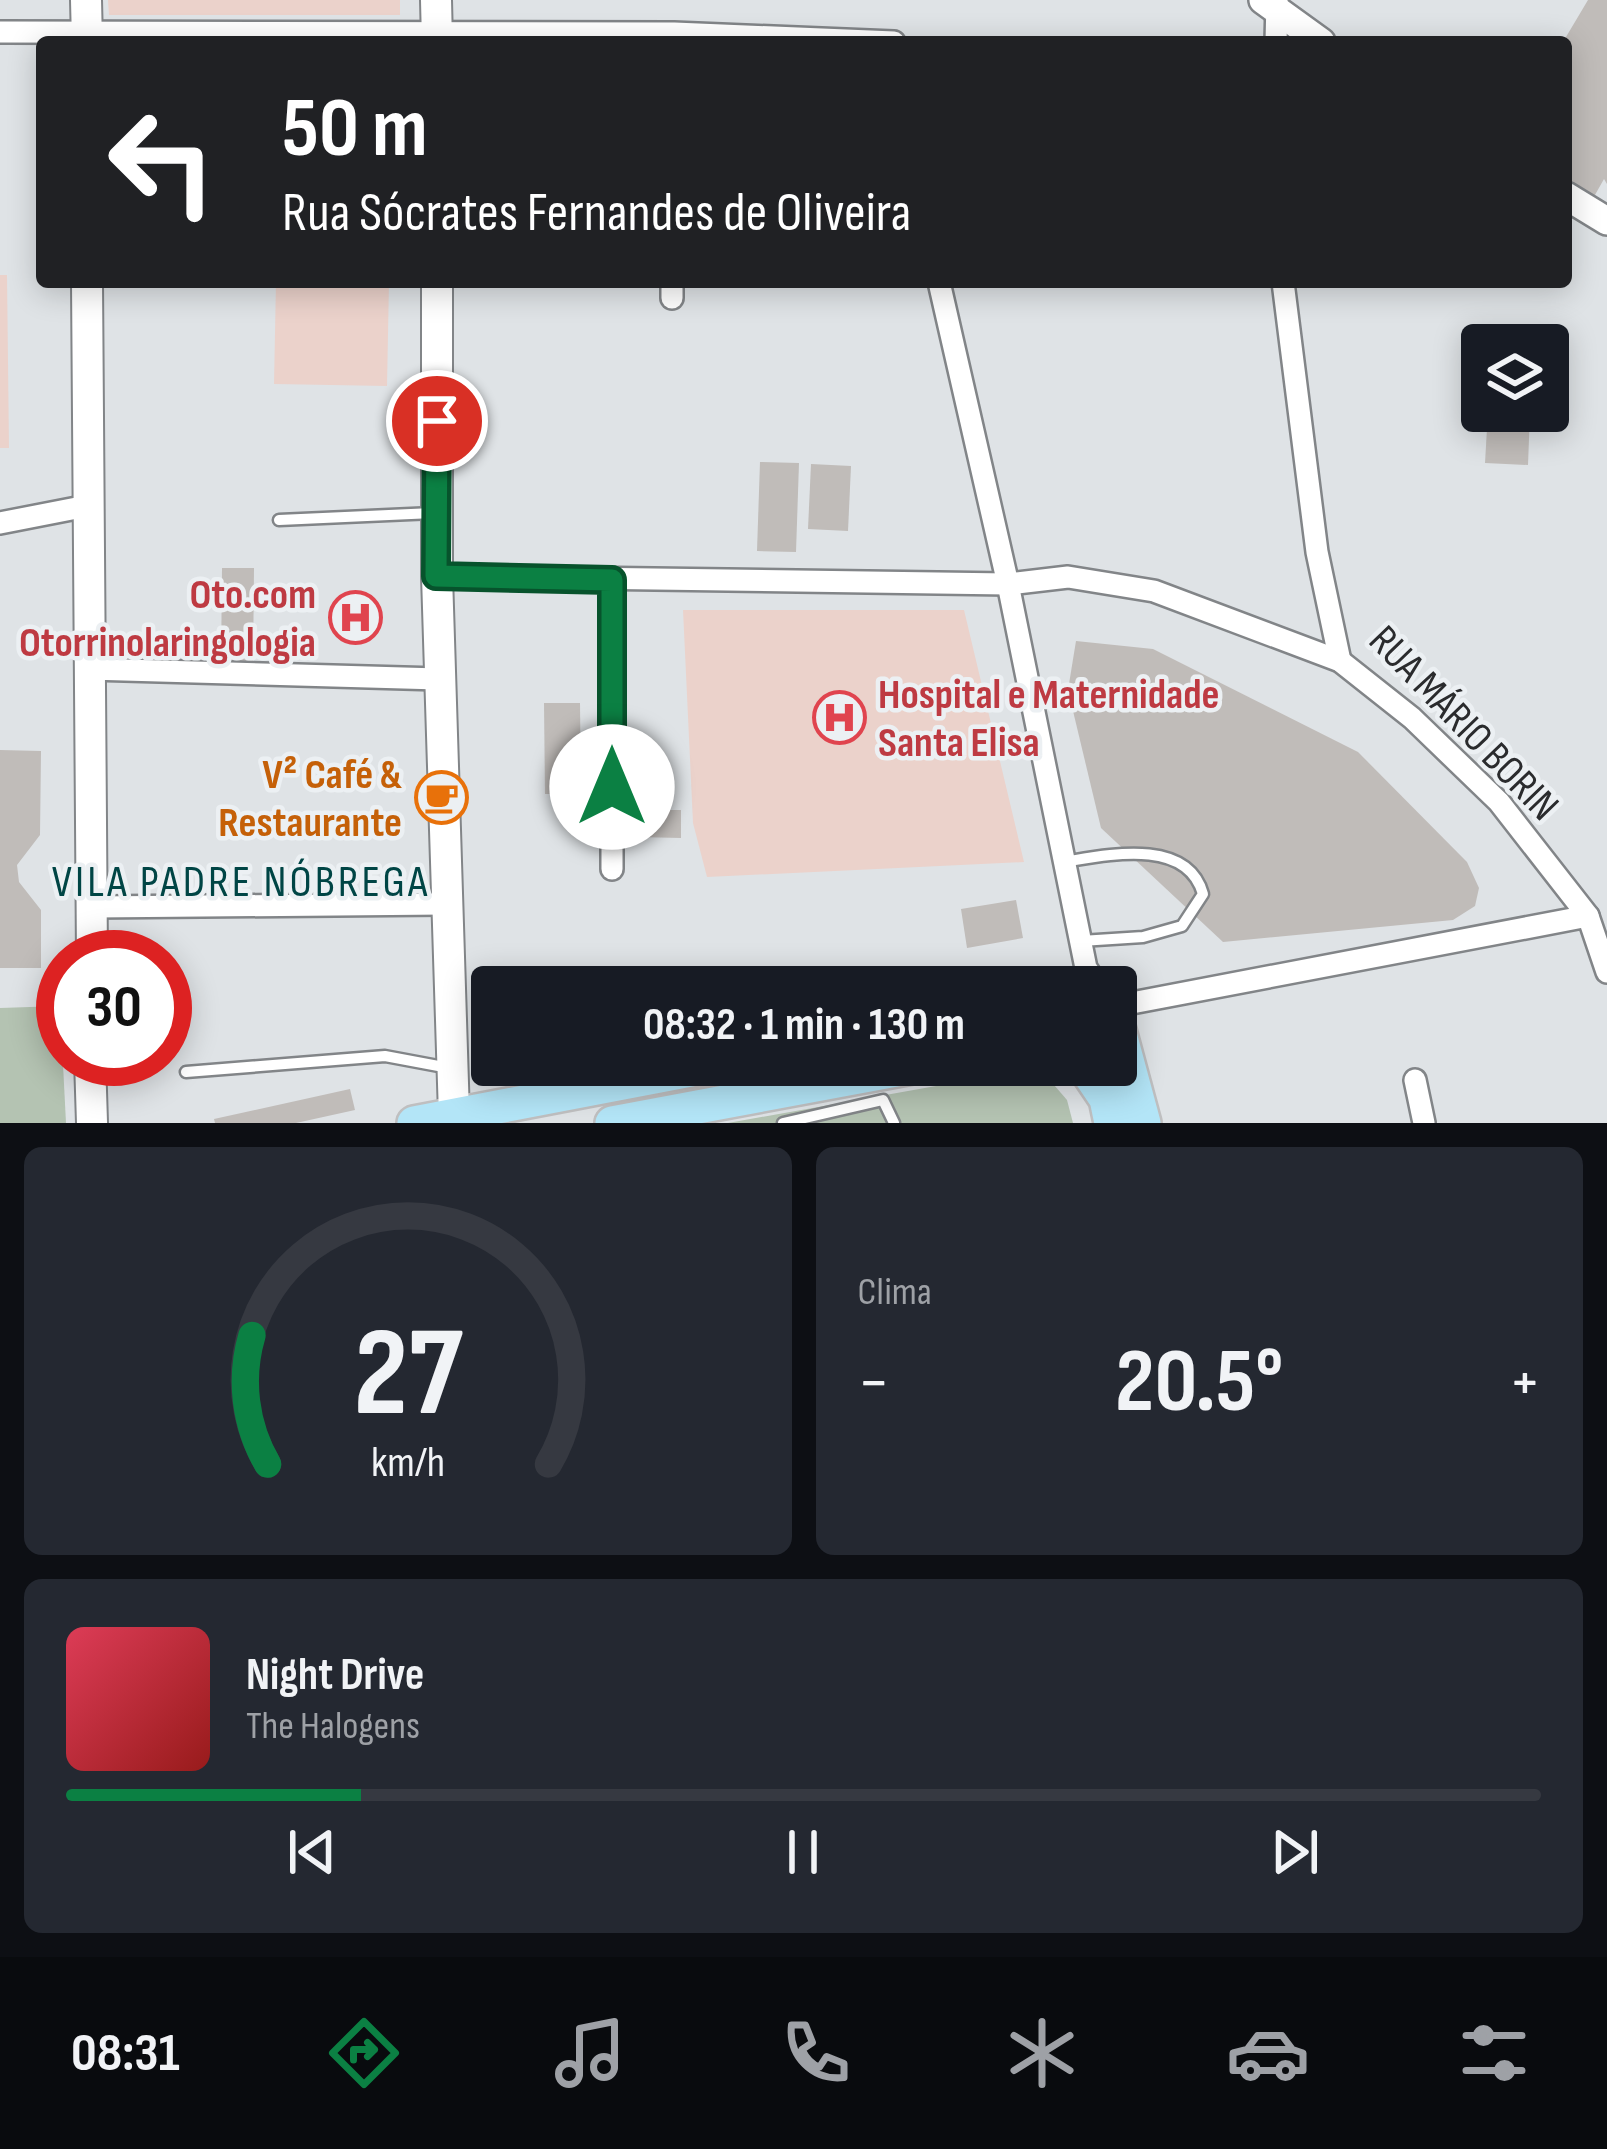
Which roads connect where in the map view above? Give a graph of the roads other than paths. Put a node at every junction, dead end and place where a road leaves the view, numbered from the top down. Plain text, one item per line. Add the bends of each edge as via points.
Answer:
1 (86, 0) edge
2 (436, 0) edge
3 (1273, 14) edge
4 (0, 32) edge
5 (70, 36) edge
6 (87, 36) edge
7 (436, 36) edge
8 (1311, 36) edge
9 (1572, 200) edge
10 (1607, 221) edge
11 (87, 288) edge
12 (437, 288) edge
13 (940, 288) edge
14 (1284, 288) edge
15 (87, 506) junction
16 (437, 513) junction
17 (279, 520) dead end
18 (0, 523) edge
19 (436, 576) junction
20 (612, 580) junction
21 (1008, 584) junction
22 (1340, 661) junction
23 (89, 669) junction
24 (440, 680) junction
25 (1064, 862) junction
26 (612, 869) dead end
27 (445, 904) junction
28 (94, 907) junction
29 (1588, 916) junction
30 (93, 930) edge
31 (1081, 941) junction
32 (1085, 966) edge
33 (1607, 971) edge
34 (1137, 1002) edge
35 (452, 1069) junction
36 (192, 1071) edge
37 (1415, 1080) dead end
38 (91, 1086) edge
39 (614, 1086) edge
40 (781, 1086) edge
41 (1097, 1086) edge
42 (1134, 1086) edge
43 (453, 1119) edge
44 (92, 1123) edge
45 (413, 1123) edge
46 (612, 1123) edge
47 (783, 1123) edge
48 (894, 1123) edge
49 (1111, 1123) edge
50 (1144, 1123) edge
51 (1424, 1123) edge

1 - 6 main road
2 - 7 main road
3 - 8 street
4 - 5 street
9 - 10 street
11 - 15 main road
12 - 16 main road
13 - 21 street
14 - 22 street, RUA MÁRIO BORIN via 1317,552
15 - 18 street
15 - 23 main road
16 - 17 lane
16 - 19 main road
19 - 20 street
19 - 24 main road
20 - 21 street
20 - 26 street
21 - 22 street via 1068,578 1154,591
21 - 25 street
22 - 29 street, RUA MÁRIO BORIN via 1498,802
23 - 24 street
23 - 28 main road
24 - 27 main road
25 - 31 street
25 - 31 lane via 1144,851 1181,866 1203,894 1182,926
27 - 28 street
27 - 35 main road
28 - 30 main road
29 - 33 street, RUA MÁRIO BORIN
29 - 34 street
31 - 32 street
35 - 36 lane via 386,1056
35 - 43 main road
37 - 51 street
38 - 44 main road
39 - 43 main road
40 - 46 main road
41 - 49 main road
42 - 50 main road
43 - 45 main road
47 - 48 lane via 884,1100

